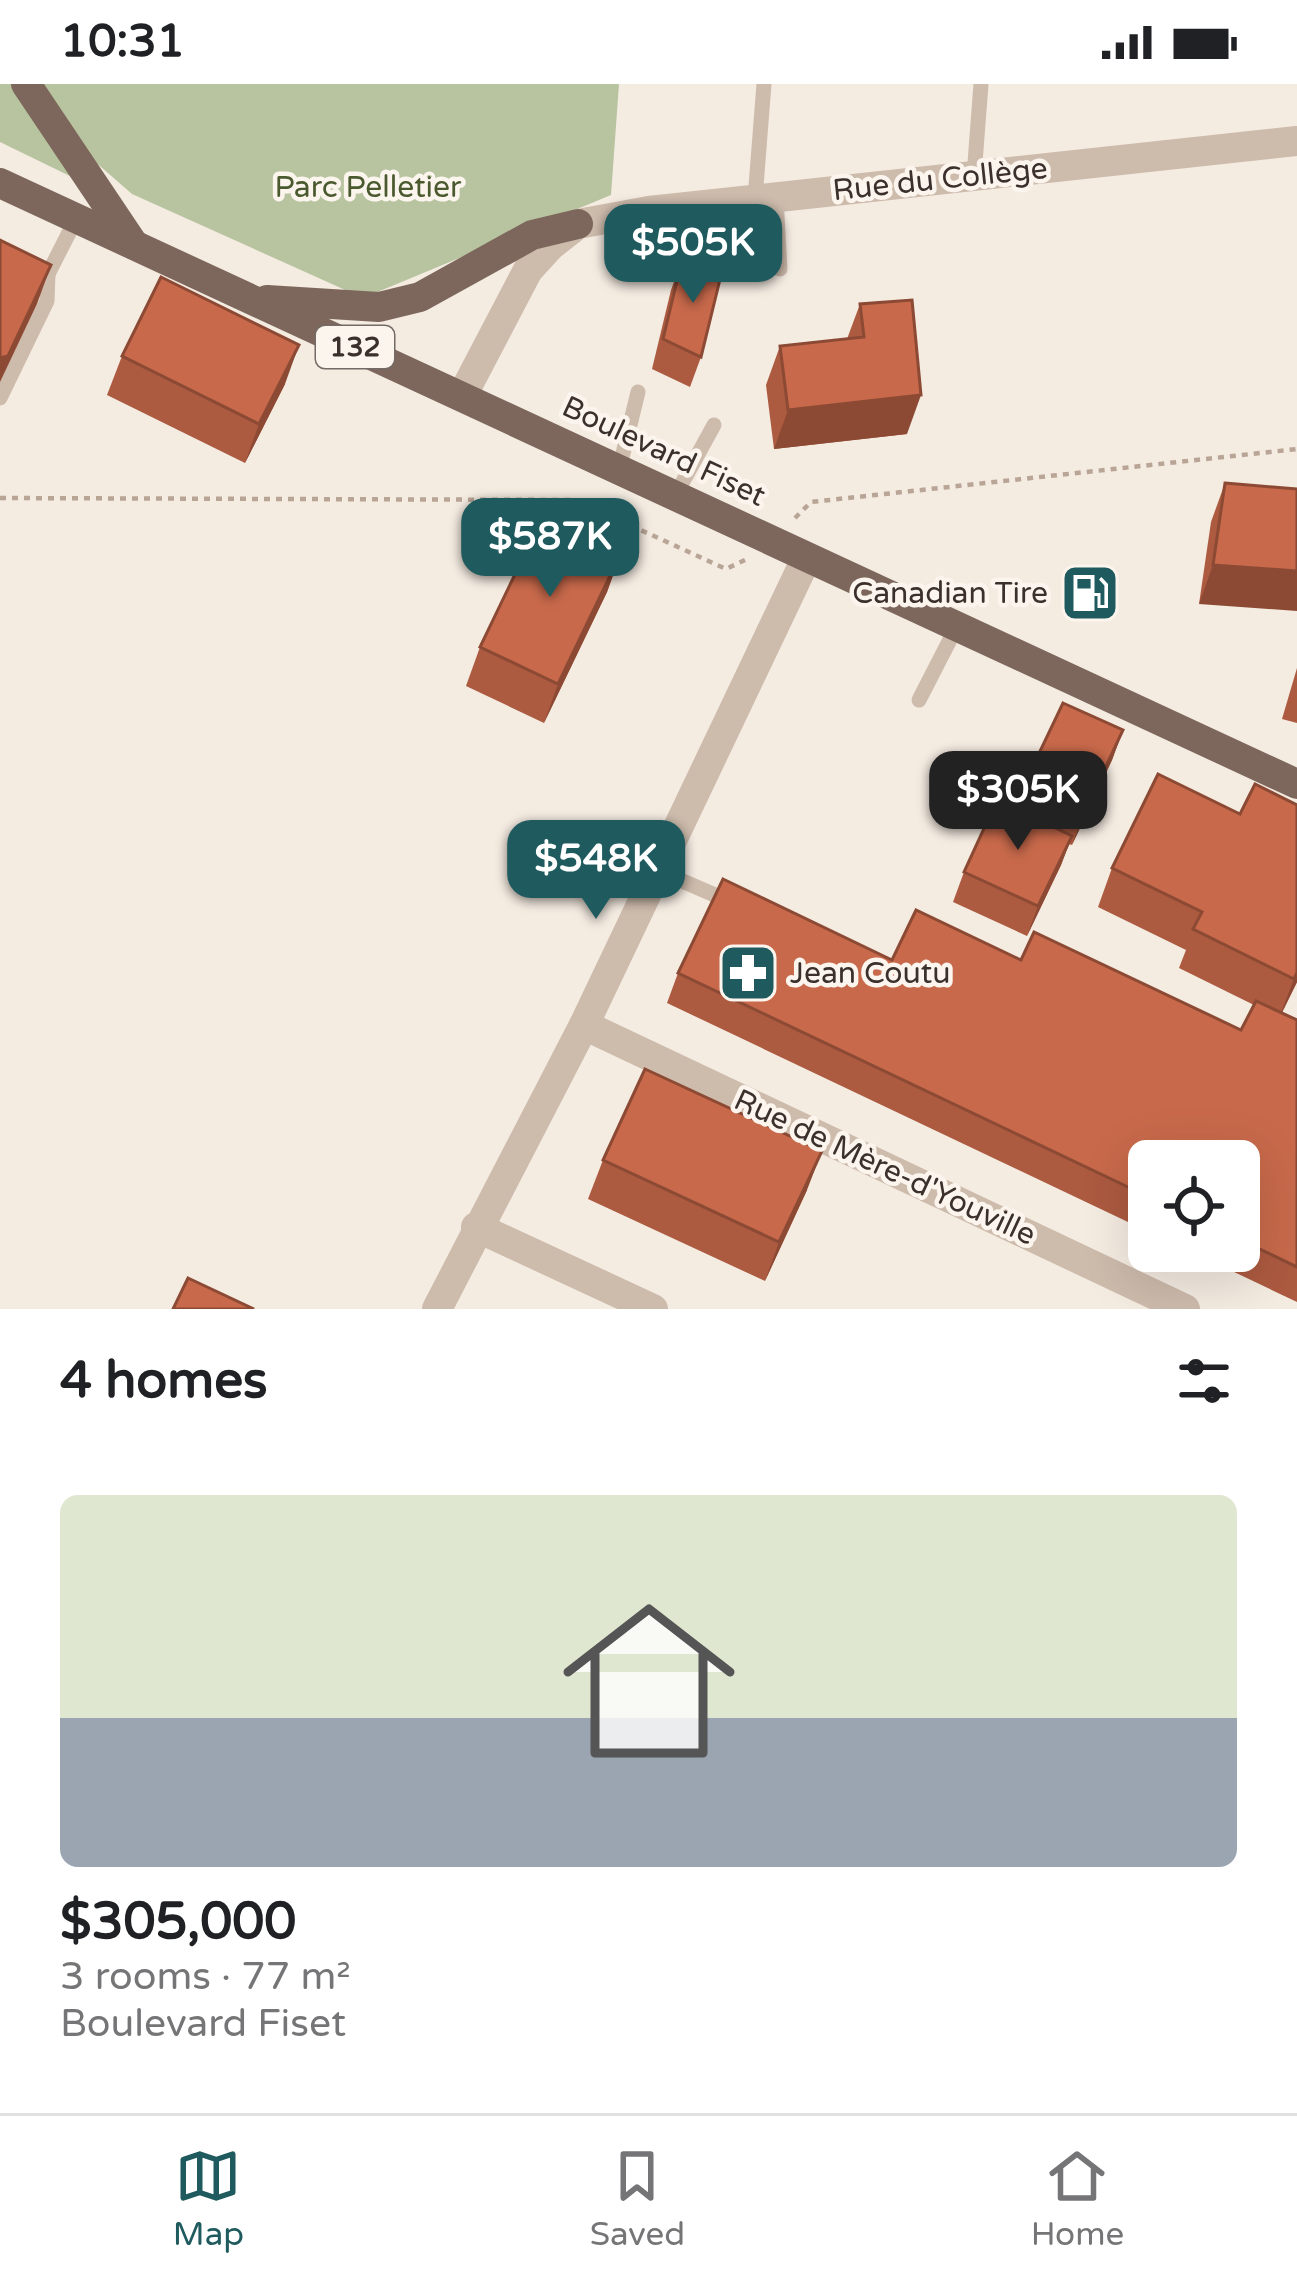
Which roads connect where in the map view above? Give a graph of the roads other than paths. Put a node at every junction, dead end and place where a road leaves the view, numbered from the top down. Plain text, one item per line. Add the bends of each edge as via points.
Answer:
1 (26, 84) edge
2 (764, 84) edge
3 (981, 84) edge
4 (1297, 141) edge
5 (974, 176) junction
6 (0, 183) edge
7 (765, 198) junction
8 (689, 206) junction
9 (76, 219) junction
10 (578, 224) junction
11 (135, 247) junction
12 (16, 260) edge
13 (687, 263) edge
14 (780, 269) dead end
15 (48, 274) junction
16 (248, 298) junction
17 (638, 392) dead end
18 (462, 396) junction
19 (0, 398) edge
20 (714, 424) dead end
21 (619, 470) junction
22 (676, 496) junction
23 (806, 559) junction
24 (957, 626) junction
25 (919, 700) dead end
26 (1297, 784) edge
27 (657, 870) junction
28 (754, 911) edge
29 (584, 1025) junction
30 (476, 1227) junction
31 (437, 1309) edge
32 (652, 1309) edge
33 (1184, 1309) edge

1 - 11 main road
2 - 7 lane
3 - 5 lane
4 - 5 street, Rue du Collège
5 - 7 street, Rue du Collège
6 - 9 main road, Boulevard Fiset / 132
7 - 8 street, Rue du Collège
7 - 14 lane
8 - 10 street, Rue du Collège
8 - 13 lane
9 - 11 main road, Boulevard Fiset / 132
9 - 15 lane
10 - 16 main road via 532,235 420,297 379,307
10 - 18 street via 528,271
11 - 16 main road, Boulevard Fiset / 132
12 - 15 lane
15 - 19 lane via 47,301
16 - 18 main road, Boulevard Fiset / 132
17 - 21 lane
18 - 21 main road, Boulevard Fiset / 132
20 - 22 lane
21 - 22 main road, Boulevard Fiset / 132
22 - 23 main road, Boulevard Fiset / 132
23 - 24 main road, Boulevard Fiset / 132
23 - 27 street
24 - 25 lane
24 - 26 main road, Boulevard Fiset / 132
27 - 28 lane
27 - 29 street
29 - 30 street
29 - 33 street, Rue de Mère-d'Youville
30 - 31 street
30 - 32 street

